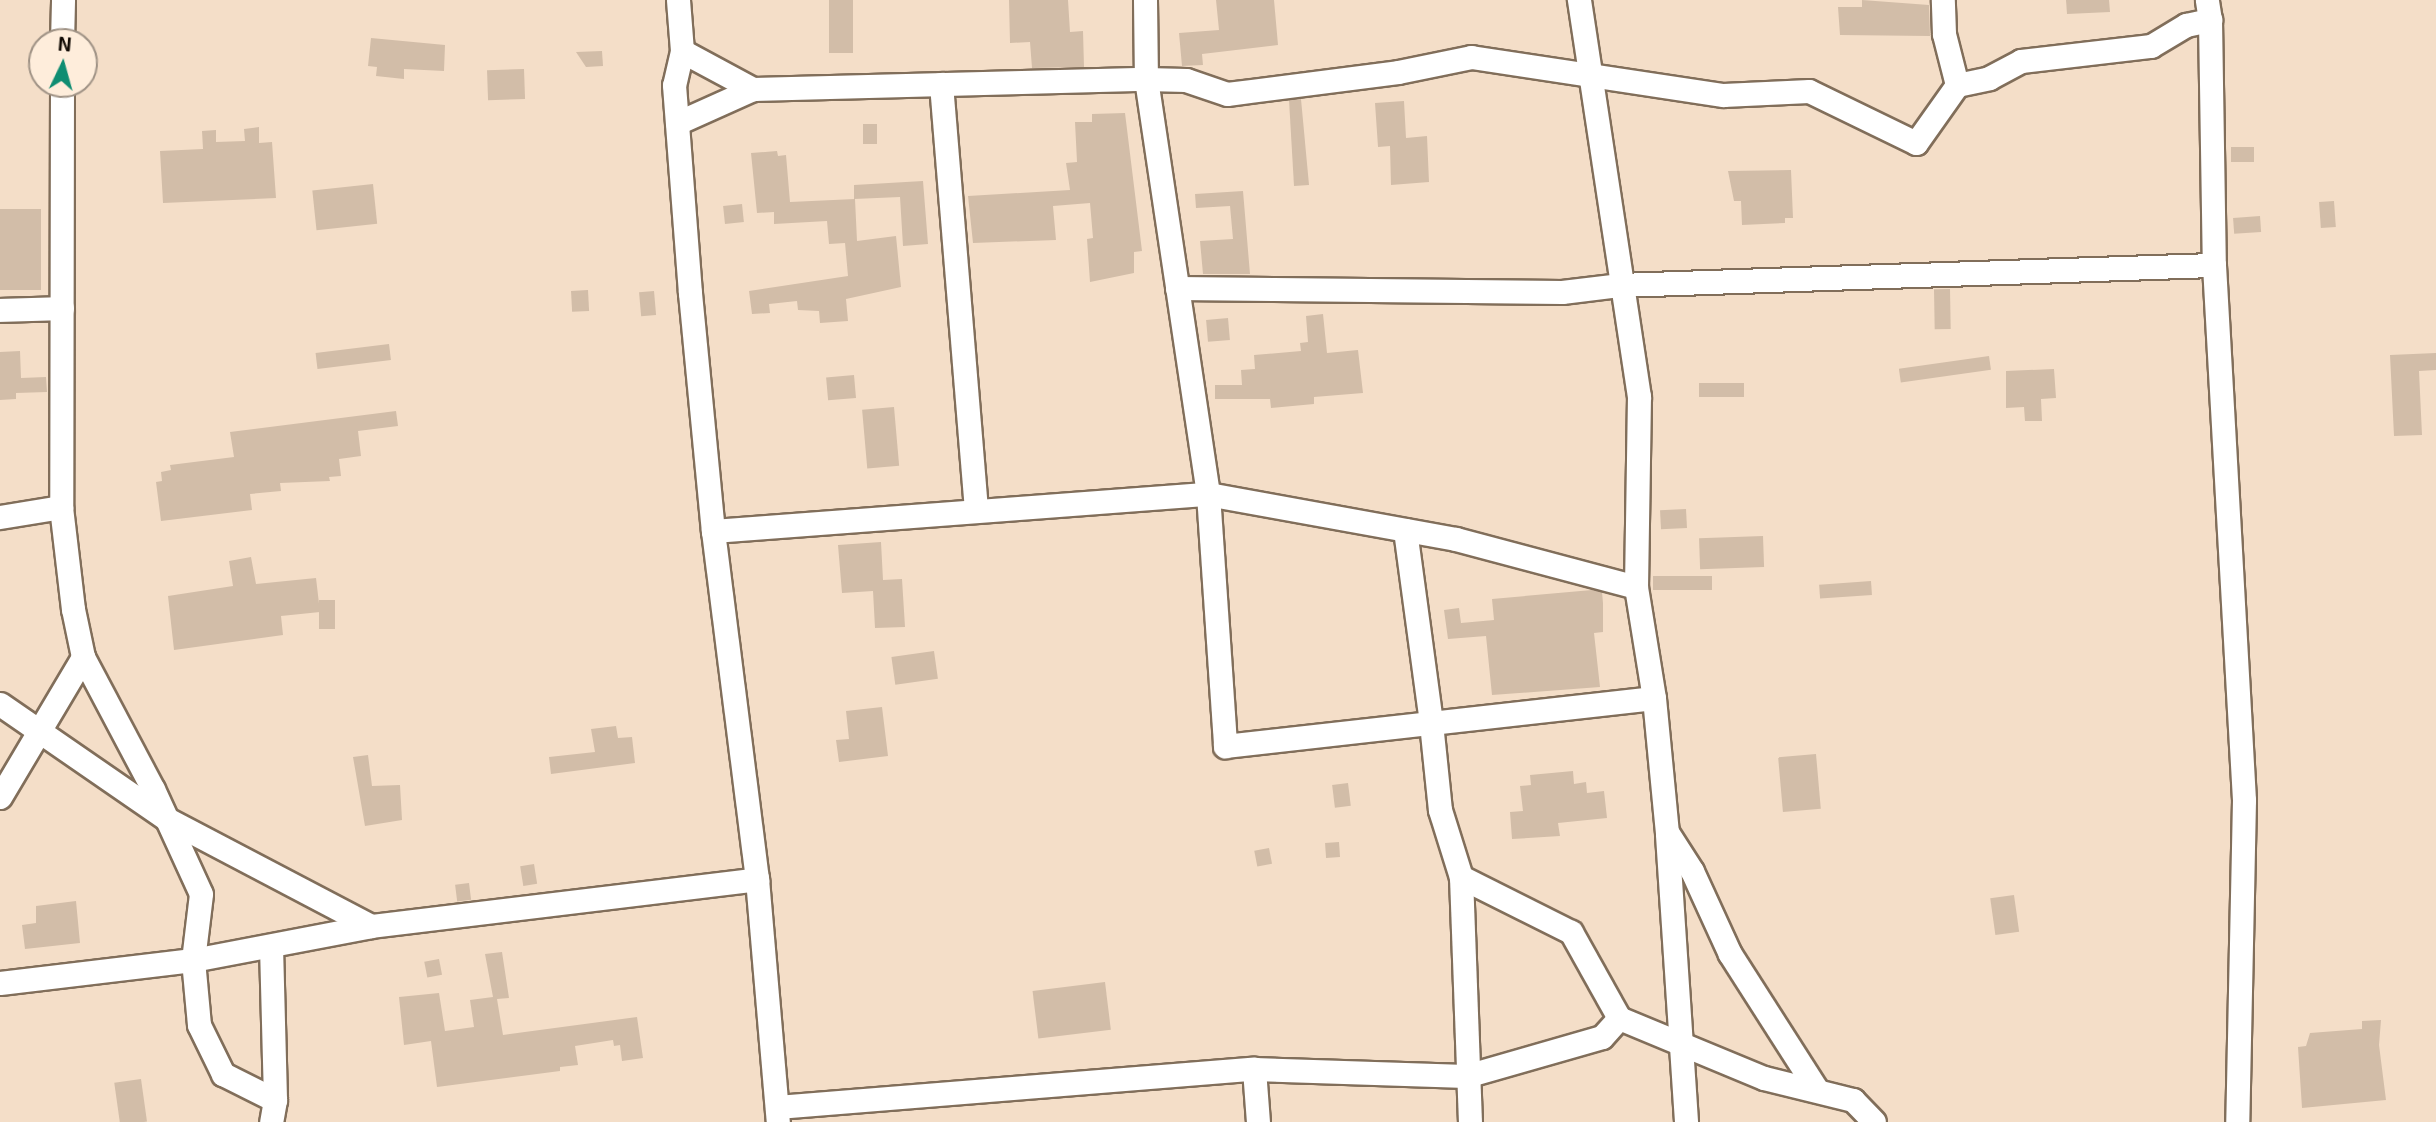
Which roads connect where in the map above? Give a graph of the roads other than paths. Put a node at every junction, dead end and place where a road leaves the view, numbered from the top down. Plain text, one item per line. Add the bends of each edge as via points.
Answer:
1 (62, 0) edge
2 (678, 0) edge
3 (1145, 0) edge
4 (1578, 0) edge
5 (1942, 0) edge
6 (2209, 10) edge
7 (62, 28) edge
8 (682, 51) junction
9 (1586, 71) junction
10 (1146, 79) junction
11 (942, 84) junction
12 (1957, 85) junction
13 (753, 89) junction
14 (62, 98) edge
15 (677, 124) junction
16 (2214, 265) junction
17 (1619, 285) junction
18 (1177, 288) junction
19 (62, 307) junction
20 (0, 310) edge
21 (1208, 494) junction
22 (61, 507) junction
23 (976, 510) junction
24 (0, 517) edge
25 (1405, 530) junction
26 (713, 531) junction
27 (1636, 587) junction
28 (83, 657) junction
29 (1654, 698) junction
30 (0, 704) edge
31 (1431, 723) junction
32 (41, 728) junction
33 (0, 797) edge
34 (167, 819) junction
35 (1667, 832) junction
36 (1461, 877) junction
37 (757, 880) junction
38 (371, 926) junction
39 (271, 946) junction
40 (193, 960) junction
41 (0, 983) edge
42 (1619, 1018) junction
43 (1678, 1044) junction
44 (1254, 1069) junction
45 (1466, 1076) junction
46 (1815, 1087) junction
47 (273, 1111) edge
48 (778, 1115) edge
49 (1258, 1122) edge
50 (1470, 1122) edge
51 (1686, 1122) edge
52 (1874, 1122) edge
53 (2237, 1122) edge

1 - 7 street
2 - 8 street
3 - 10 street
4 - 9 street
5 - 12 street via 1944,34
6 - 12 street via 2136,50 2021,61 1989,78
6 - 16 street
8 - 13 street
8 - 15 street via 674,85
9 - 10 street via 1471,57 1398,72 1227,94 1186,80
9 - 12 street via 1723,94 1809,90 1916,143
9 - 17 street
10 - 11 street
10 - 18 street
11 - 13 street
11 - 23 street
13 - 15 street
14 - 19 street
15 - 26 street
16 - 17 street
16 - 53 street via 2245,800
17 - 18 street via 1562,292
17 - 27 street via 1639,396
18 - 21 street
19 - 20 street
19 - 22 street
21 - 23 street
21 - 25 street
21 - 31 street via 1225,747
22 - 24 street
22 - 28 street
23 - 26 street
25 - 27 street
25 - 31 street
26 - 37 street
27 - 29 street
28 - 32 street
28 - 34 street
29 - 31 street
29 - 35 street
30 - 32 street
31 - 36 street via 1440,810
32 - 33 street
32 - 34 street
34 - 38 street
34 - 40 street via 201,894
35 - 43 street
35 - 46 street via 1692,871 1730,954
36 - 42 street via 1571,932
36 - 45 street
37 - 38 street
37 - 48 street
38 - 39 street
39 - 40 street
39 - 47 street
40 - 41 street
40 - 47 street via 199,1025 223,1074
42 - 43 street
42 - 45 street via 1602,1037
43 - 46 street via 1764,1078
43 - 51 street
44 - 45 street
44 - 48 street
44 - 49 street
45 - 50 street
46 - 52 street via 1853,1100

